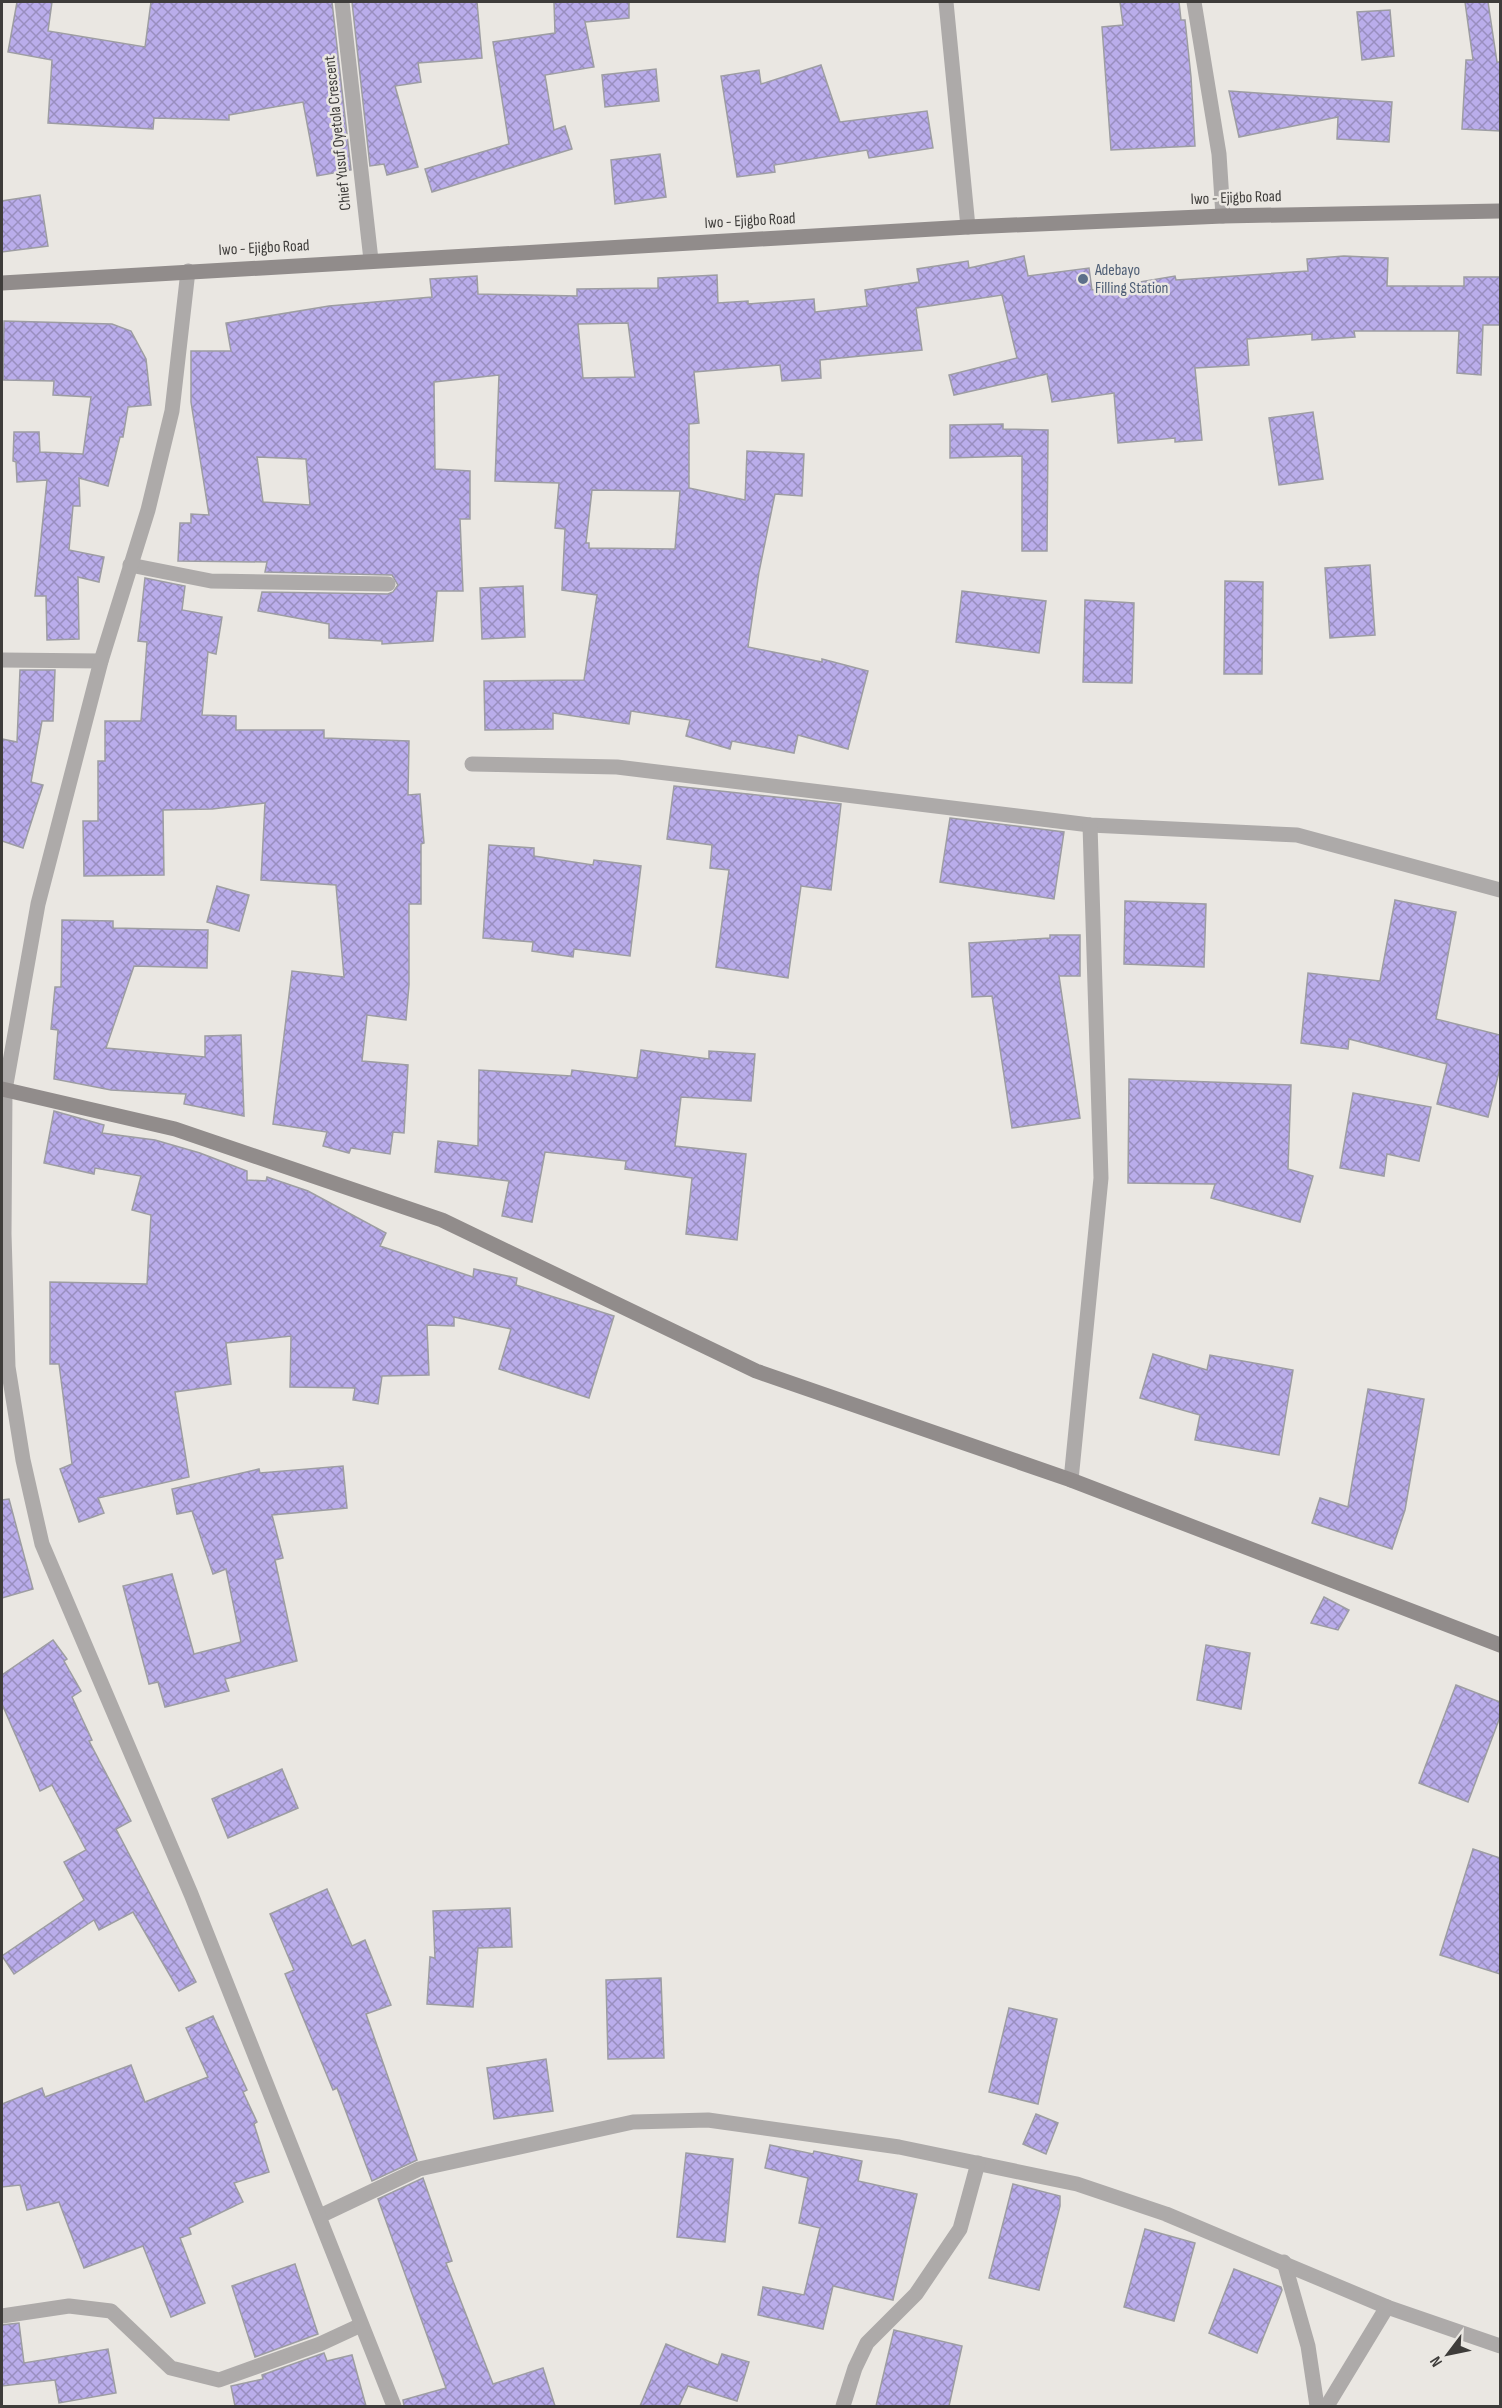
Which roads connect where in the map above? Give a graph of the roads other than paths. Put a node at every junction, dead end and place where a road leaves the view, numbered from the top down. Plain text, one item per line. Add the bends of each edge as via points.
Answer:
1 (342, 2) edge
2 (946, 2) edge
3 (1194, 2) edge
4 (1500, 211) edge
5 (1223, 216) junction
6 (968, 227) junction
7 (371, 260) junction
8 (188, 271) junction
9 (2, 284) edge
10 (130, 565) junction
11 (388, 584) dead end
12 (2, 660) edge
13 (101, 660) junction
14 (472, 764) dead end
15 (1090, 825) junction
16 (1500, 890) edge
17 (3, 1090) edge
18 (1071, 1480) junction
19 (1500, 1645) edge
20 (978, 2163) junction
21 (320, 2216) junction
22 (1284, 2262) junction
23 (1387, 2307) junction
24 (2, 2316) edge
25 (362, 2325) junction
26 (1500, 2346) edge
27 (394, 2406) edge
28 (843, 2406) edge
29 (1317, 2406) edge
30 (1327, 2406) edge

1 - 7 street, Chief Yusuf Oyetola Crescent
2 - 6 street
3 - 5 street via 1219,154
4 - 5 main road, Iwo - Ejigbo Road
5 - 6 main road, Iwo - Ejigbo Road
6 - 7 main road, Iwo - Ejigbo Road
7 - 8 main road, Iwo - Ejigbo Road
8 - 9 main road, Iwo - Ejigbo Road
8 - 10 street via 172,411
10 - 11 street via 211,580
10 - 13 street
12 - 13 street
13 - 17 street via 38,904
14 - 15 street via 617,767
15 - 16 street via 1297,835
15 - 18 street via 1101,1178
17 - 18 main road via 175,1129 442,1220 756,1371
17 - 21 street via 8,1367 42,1544 191,1894
18 - 19 main road
20 - 21 street via 898,2147 708,2120 633,2122 419,2169
20 - 22 street via 1077,2184 1166,2214
20 - 28 street via 960,2229 916,2294 867,2343
21 - 25 street
22 - 23 street
22 - 29 street via 1308,2346
23 - 26 street
23 - 30 street
24 - 25 street via 69,2306 111,2311 171,2368 219,2380
25 - 27 street

